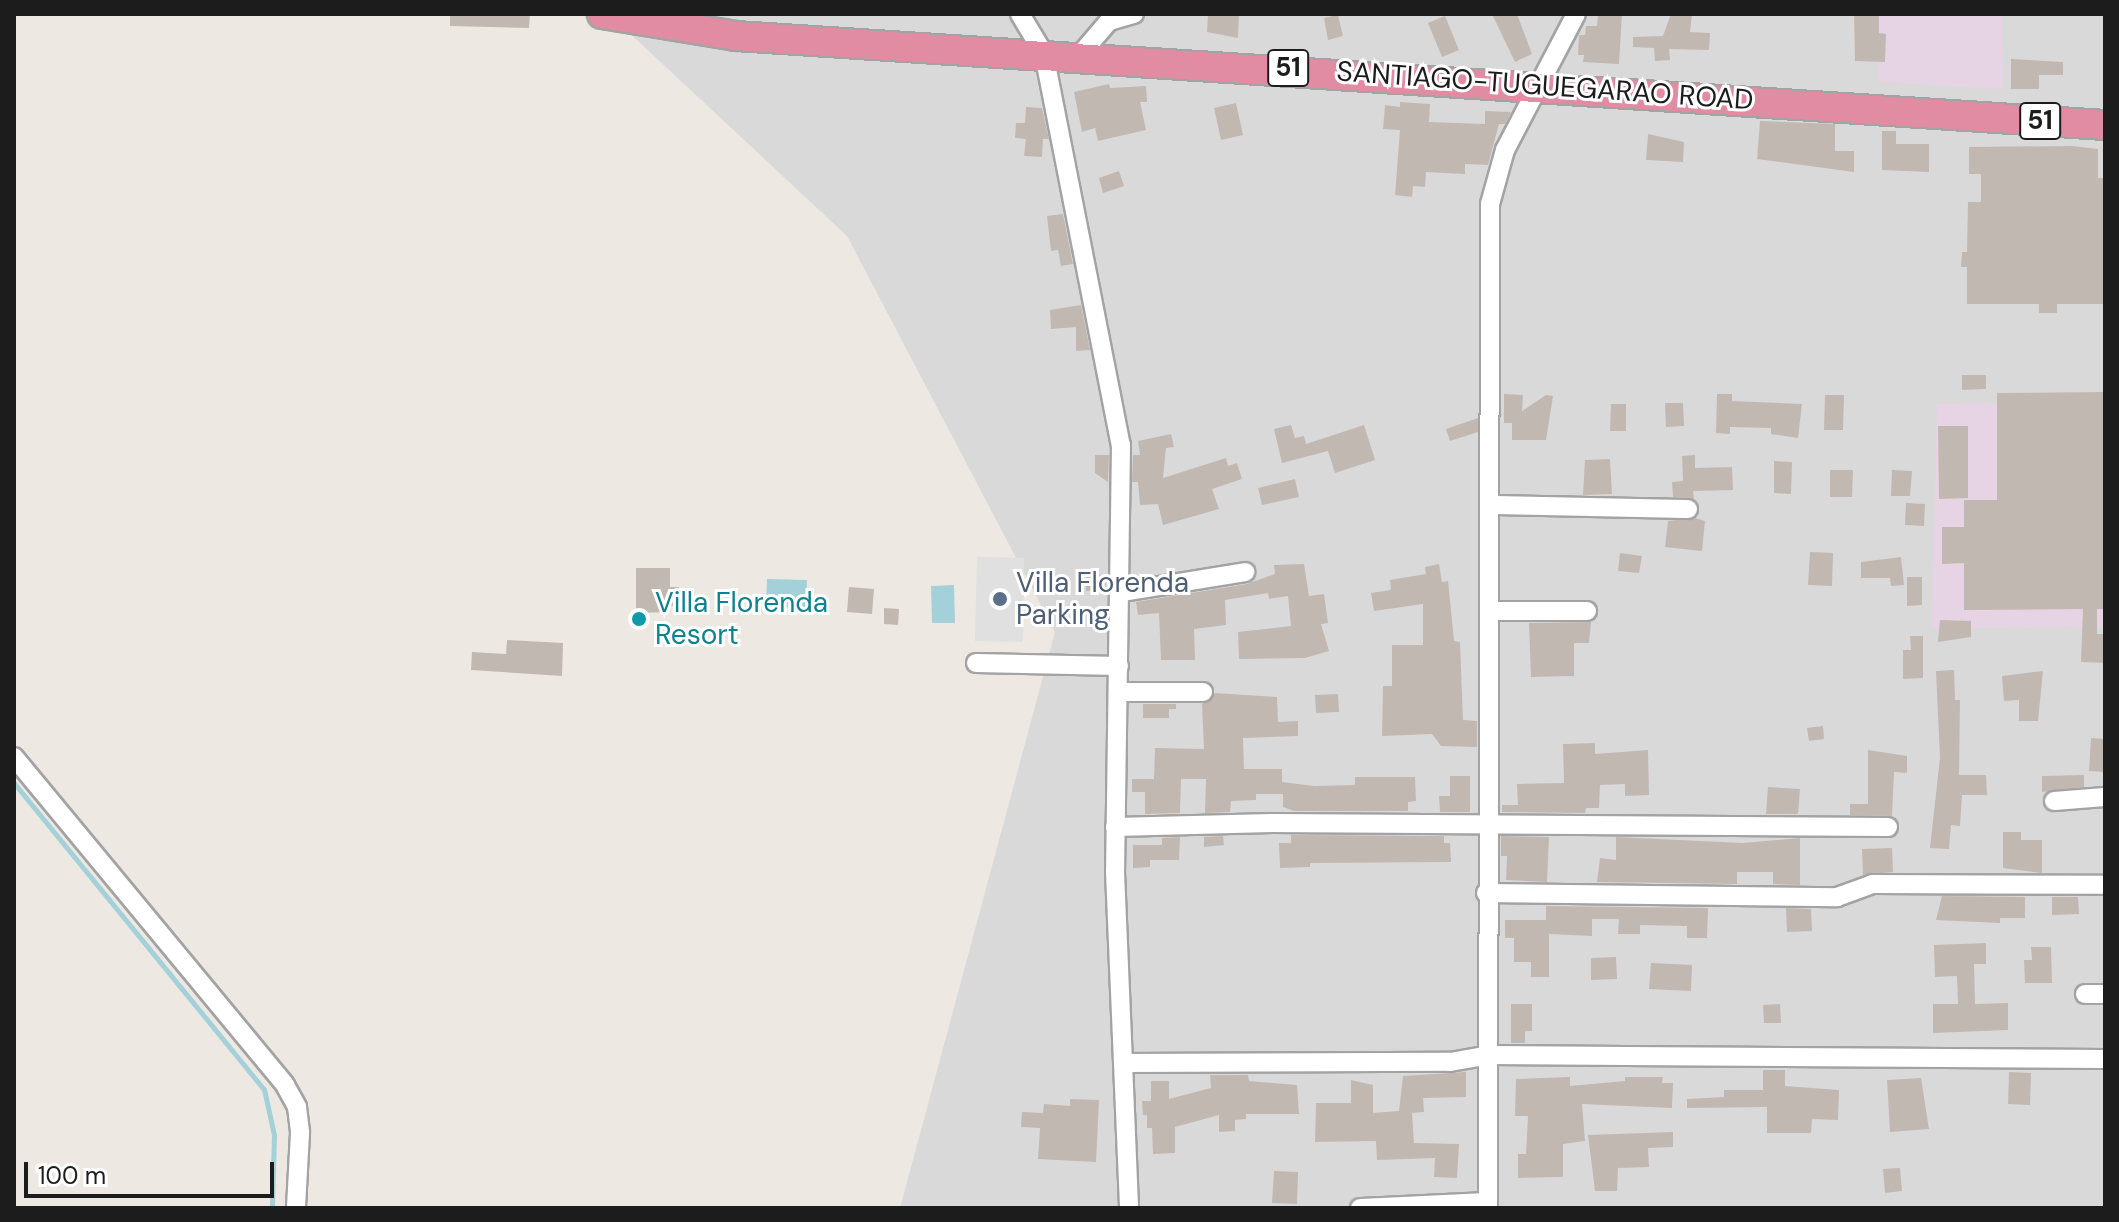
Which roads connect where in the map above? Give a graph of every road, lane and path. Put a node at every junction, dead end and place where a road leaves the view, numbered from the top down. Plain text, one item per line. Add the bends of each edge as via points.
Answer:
1 (602, 14) edge
2 (1020, 14) edge
3 (1134, 14) edge
4 (1576, 14) edge
5 (1044, 54) junction
6 (1079, 56) junction
7 (1539, 85) junction
8 (2105, 125) edge
9 (1492, 505) junction
10 (1688, 509) dead end
11 (1245, 572) dead end
12 (1123, 592) junction
13 (1491, 611) junction
14 (1587, 611) dead end
15 (976, 663) dead end
16 (1119, 666) junction
17 (1118, 692) junction
18 (1203, 692) dead end
19 (14, 757) edge
20 (2105, 797) edge
21 (2054, 801) dead end
22 (1486, 823) junction
23 (1115, 827) junction
24 (1888, 827) dead end
25 (2105, 885) edge
26 (1486, 893) junction
27 (2085, 994) dead end
28 (2105, 994) edge
29 (1489, 1055) junction
30 (2105, 1059) edge
31 (1125, 1063) junction
32 (1488, 1205) edge
33 (296, 1208) edge
34 (1129, 1208) edge
35 (1360, 1208) edge

1 - 5 highway, SANTIAGO-TUGUEGARAO ROAD / 51 via 736,36
2 - 5 street
3 - 6 street via 1109,21
4 - 7 street
5 - 6 highway, SANTIAGO-TUGUEGARAO ROAD / 51
5 - 12 street via 1121,445
6 - 7 highway, SANTIAGO-TUGUEGARAO ROAD / 51
7 - 8 highway, SANTIAGO-TUGUEGARAO ROAD / 51
7 - 9 street via 1505,150 1490,204
9 - 10 street
9 - 13 street
11 - 12 street
12 - 16 street
13 - 14 street
13 - 22 street
15 - 16 street
16 - 17 street
17 - 18 street
17 - 23 street
19 - 33 street via 285,1085 297,1107 300,1133
20 - 21 street
22 - 23 street
22 - 24 street
22 - 26 street
23 - 31 street
25 - 26 street via 1872,884 1837,897
26 - 29 street
27 - 28 street
29 - 30 street
29 - 31 street via 1450,1062
29 - 32 street
31 - 34 street
32 - 35 street

